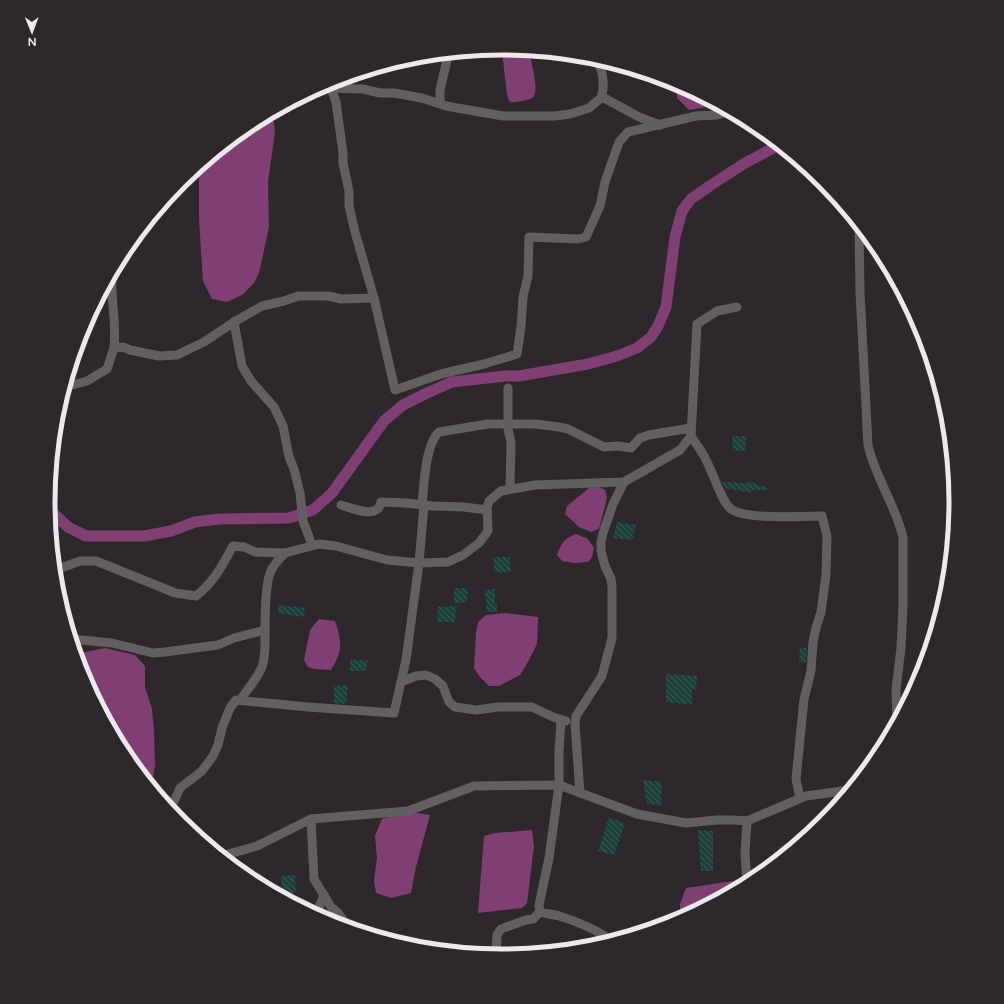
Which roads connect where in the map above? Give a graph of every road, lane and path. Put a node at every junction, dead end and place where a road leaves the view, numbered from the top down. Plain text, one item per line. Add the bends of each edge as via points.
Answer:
1 (447, 59) edge
2 (599, 66) edge
3 (337, 87) edge
4 (330, 89) edge
5 (601, 98) junction
6 (440, 103) junction
7 (723, 113) edge
8 (660, 125) junction
9 (859, 233) edge
10 (111, 285) edge
11 (374, 298) junction
12 (737, 307) dead end
13 (234, 322) junction
14 (114, 348) junction
15 (70, 386) edge
16 (508, 388) dead end
17 (508, 425) junction
18 (691, 432) junction
19 (624, 482) junction
20 (510, 488) junction
21 (341, 505) dead end
22 (423, 505) junction
23 (487, 510) junction
24 (312, 545) junction
25 (285, 553) junction
26 (420, 563) junction
27 (60, 568) edge
28 (265, 630) junction
29 (77, 640) edge
30 (401, 682) junction
31 (240, 700) junction
32 (897, 712) edge
33 (561, 720) junction
34 (575, 724) junction
35 (559, 785) junction
36 (843, 791) edge
37 (580, 793) junction
38 (800, 798) junction
39 (173, 804) edge
40 (310, 819) junction
41 (747, 821) junction
42 (227, 854) edge
43 (747, 876) edge
44 (324, 895) junction
45 (318, 909) edge
46 (540, 912) junction
47 (342, 919) edge
48 (604, 937) edge
49 (496, 949) edge

1 - 6 street via 440,90
2 - 5 street via 603,76
3 - 6 street via 394,93
4 - 11 street via 336,102 349,206
5 - 6 street via 584,111 555,116 492,115
5 - 8 street
7 - 8 street via 696,116
8 - 11 street via 628,132 619,142 605,182 600,206 586,237 529,237 528,276 523,297 517,354 395,390
9 - 32 street via 868,445 871,459 892,504 903,537 904,605 896,689
10 - 14 street
11 - 13 street via 298,296 262,306
12 - 18 street via 717,311 697,324
13 - 14 street via 204,342 177,355 159,356 123,347
13 - 24 street via 242,366 274,407 283,426 300,493 303,522
14 - 15 street via 106,369 87,381
16 - 17 street
17 - 18 street via 535,424 559,427 604,447 631,448 640,438 649,434
17 - 20 street via 511,442
17 - 22 street via 488,424 454,429 440,432 435,436 429,450
18 - 19 street via 680,450
18 - 38 street via 731,510 745,515 773,517 822,516 827,536 826,575 821,612 813,642 811,671 804,699 796,779
19 - 20 street
19 - 34 street via 613,504 601,542 601,551 611,578 612,638 602,676 576,716
20 - 23 street via 495,494 489,501
21 - 22 street via 369,512 377,510 381,502
22 - 23 street
22 - 26 street
23 - 26 street via 488,531 479,543 448,562
24 - 25 street
24 - 26 street via 327,545 387,560
25 - 27 street via 255,552 234,546 221,570 207,588 196,596 163,588 96,561 80,561
25 - 28 street via 270,573
26 - 30 street
28 - 29 street via 218,645 153,653 112,643
28 - 31 street via 264,659 261,668
30 - 31 street via 394,713
30 - 33 street via 426,675 436,679 443,686 449,702 455,707 476,710 532,707
31 - 39 street via 236,700 230,708 213,756 202,771 180,788
33 - 34 street
33 - 35 street
34 - 37 street
35 - 37 street
35 - 40 street via 474,786 408,811
35 - 46 street via 549,858 539,905
36 - 38 street
37 - 41 street via 637,814 686,823
38 - 41 street
40 - 42 street via 258,846
40 - 44 street via 314,879
41 - 43 street
44 - 45 street
44 - 47 street
46 - 48 street via 558,915
46 - 49 street via 533,920 501,929 497,935

